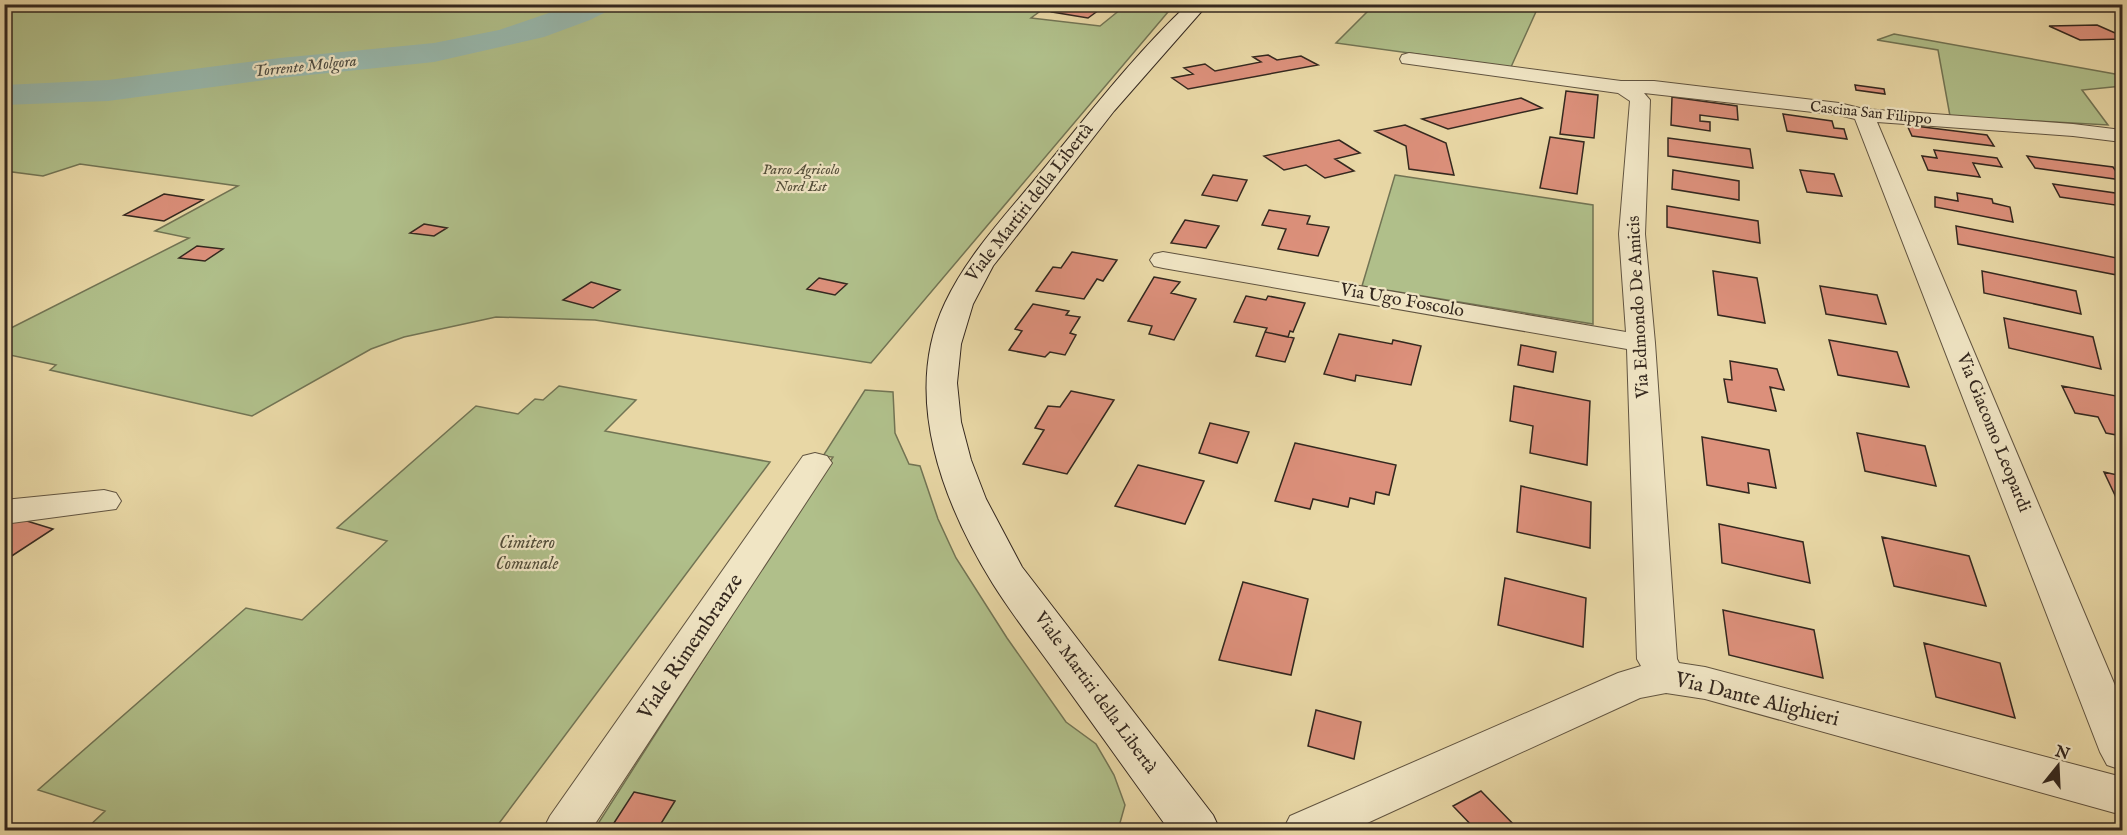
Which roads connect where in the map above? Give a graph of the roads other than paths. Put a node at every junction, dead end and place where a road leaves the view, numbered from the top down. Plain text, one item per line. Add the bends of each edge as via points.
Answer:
1 (1199, 4) edge
2 (1409, 59) dead end
3 (1621, 87) junction
4 (1864, 115) junction
5 (2122, 136) edge
6 (1163, 260) dead end
7 (1641, 343) junction
8 (815, 463) dead end
9 (104, 501) dead end
10 (4, 512) edge
11 (1666, 677) junction
12 (2122, 752) edge
13 (2122, 796) edge
14 (566, 831) edge
15 (1196, 831) edge
16 (1306, 831) edge

1 - 15 street, Viale Martiri della Libertà via 1106,106 980,264 956,309 946,338 940,379 942,412 954,458 974,511 1008,576
2 - 3 street
3 - 4 street, Cascina San Filippo via 1654,87
3 - 7 street, Via Edmondo De Amicis via 1640,100 1632,234
4 - 5 street, Cascina San Filippo
4 - 12 street, Via Giacomo Leopardi
6 - 7 street, Via Ugo Foscolo
7 - 11 street, Via Edmondo De Amicis via 1657,659
8 - 14 street, Viale Rimembranze
9 - 10 street
11 - 13 street, Via Dante Alighieri via 1705,683
11 - 16 street, Via Dante Alighieri via 1632,684

